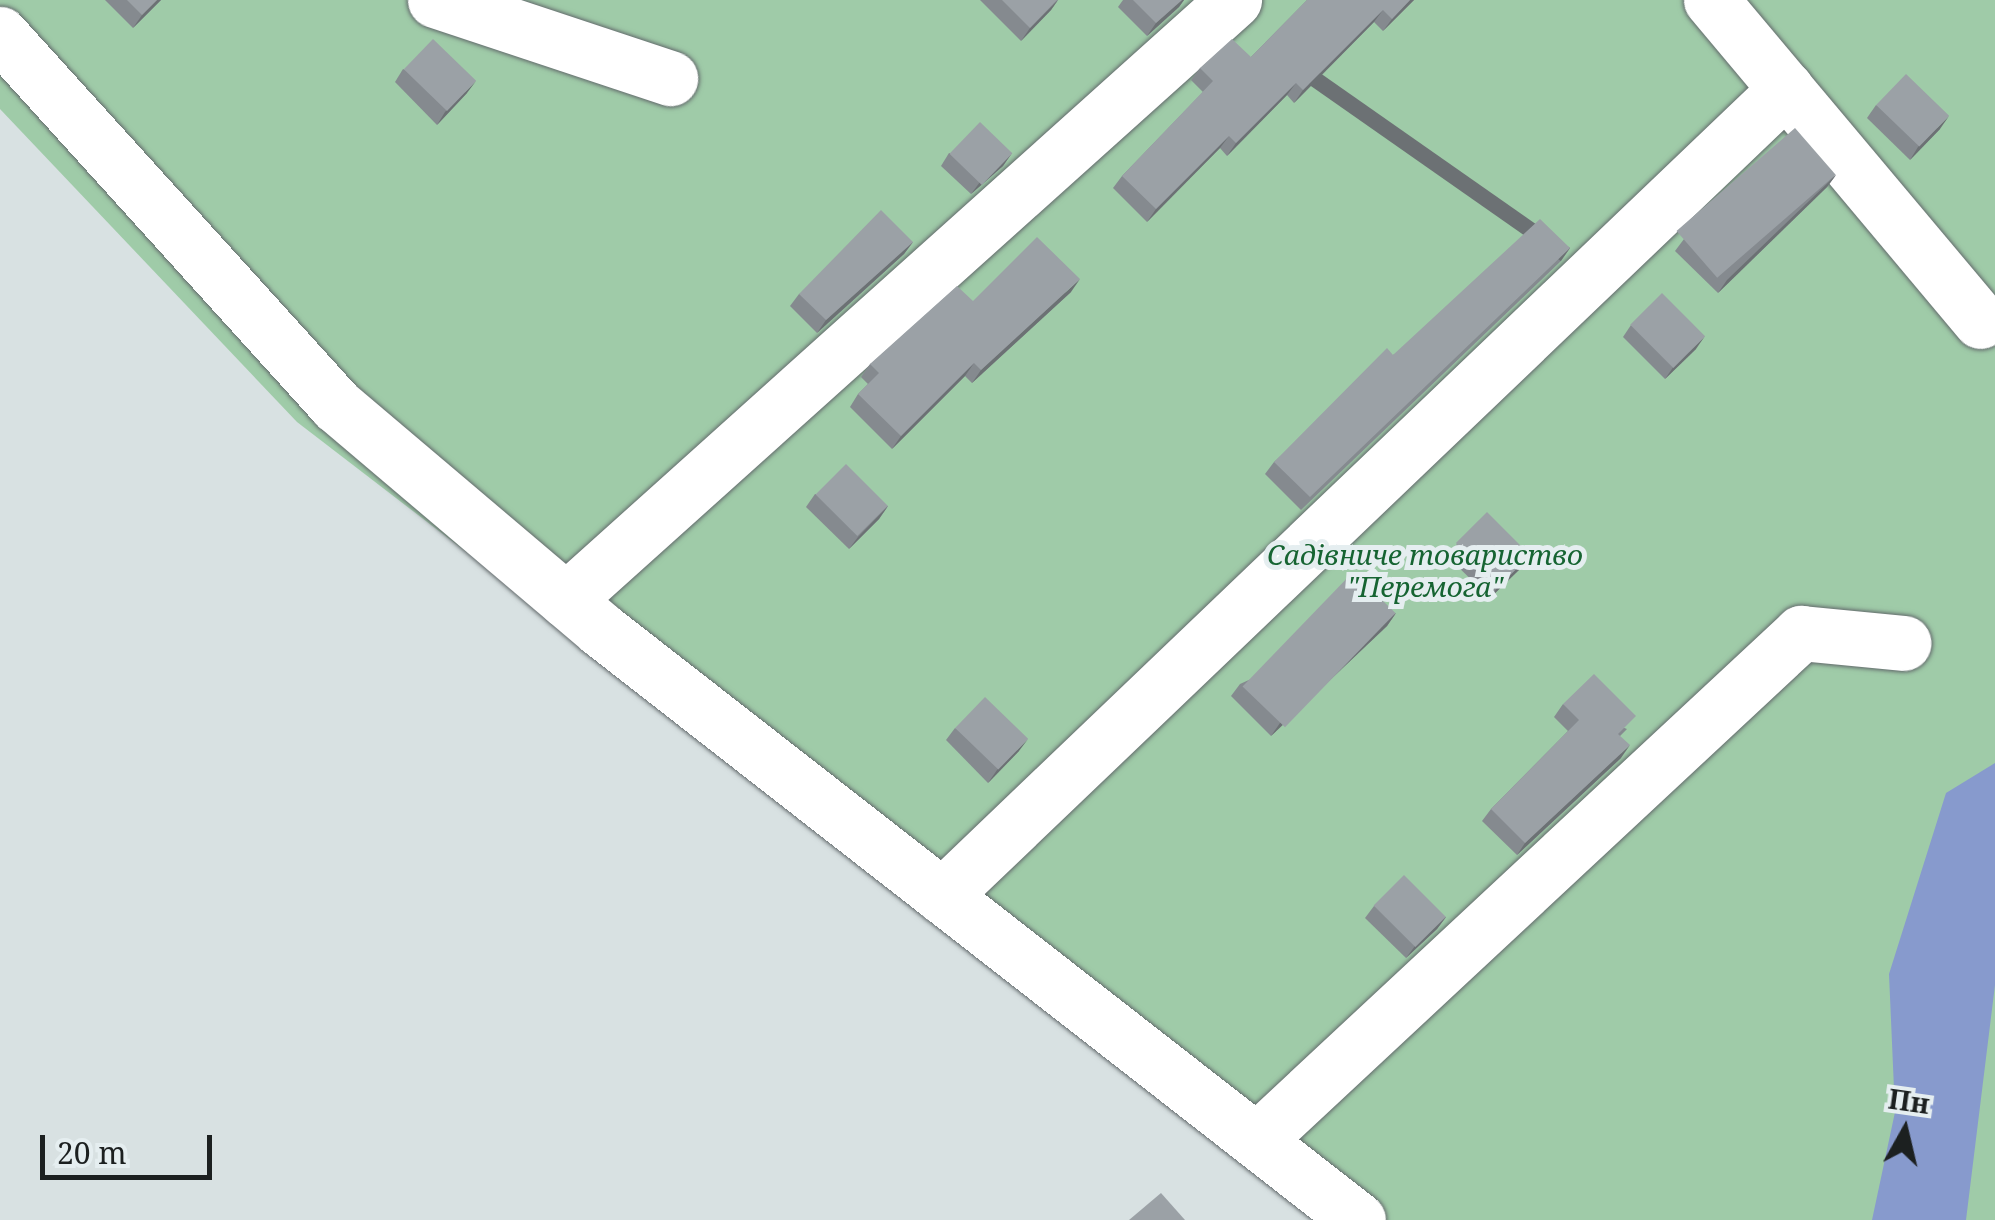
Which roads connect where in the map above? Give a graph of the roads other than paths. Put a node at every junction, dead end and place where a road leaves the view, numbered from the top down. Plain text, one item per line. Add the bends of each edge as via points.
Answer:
1 (435, 0) edge
2 (1234, 0) edge
3 (1711, 0) edge
4 (0, 34) edge
5 (670, 78) dead end
6 (1786, 89) junction
7 (1980, 321) dead end
8 (566, 600) junction
9 (1904, 643) dead end
10 (942, 896) junction
11 (1257, 1140) junction
12 (1358, 1220) edge

1 - 5 street
2 - 8 street
3 - 6 street
4 - 8 street via 336,405
6 - 7 street
6 - 10 street
8 - 10 street
9 - 11 street via 1801,633
10 - 11 street
11 - 12 street

